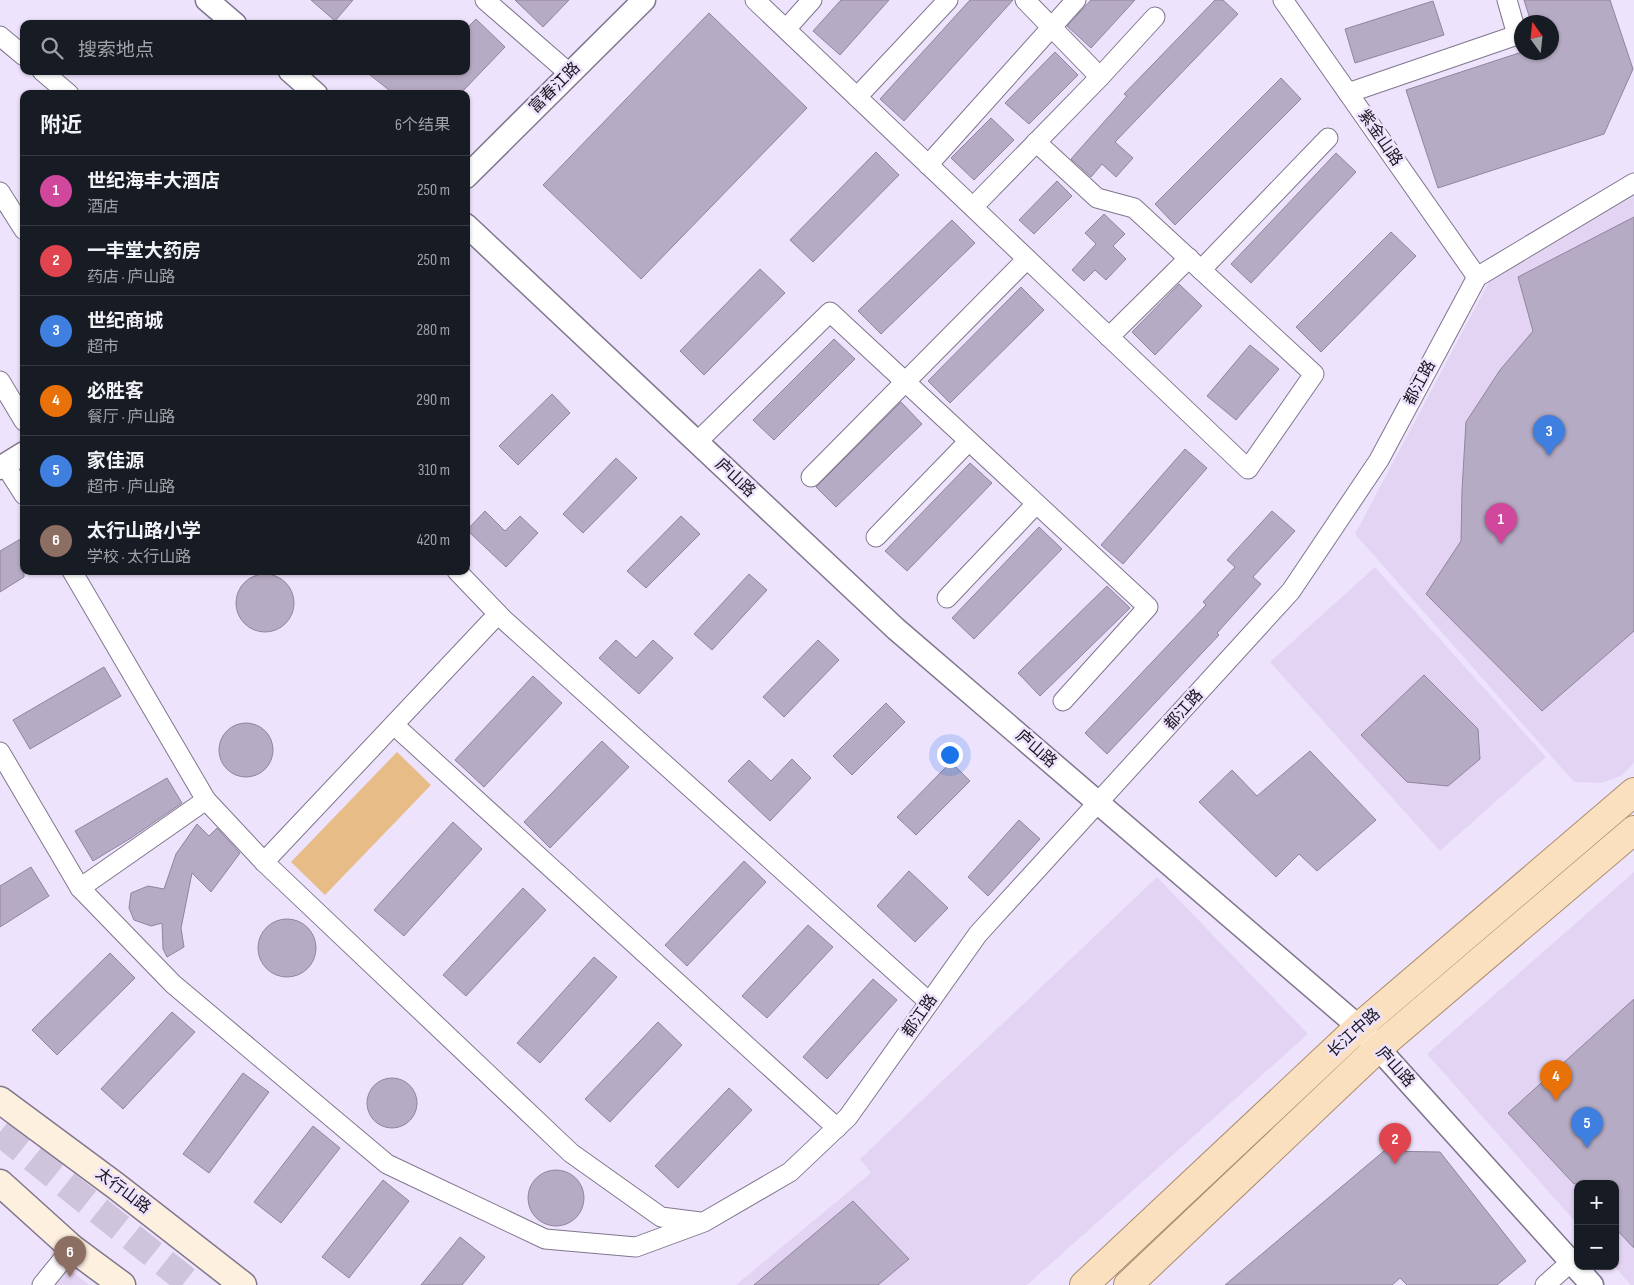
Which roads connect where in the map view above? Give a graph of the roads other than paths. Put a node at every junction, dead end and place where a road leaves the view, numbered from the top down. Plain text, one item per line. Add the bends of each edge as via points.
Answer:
1 (208, 0) edge
2 (485, 0) edge
3 (644, 0) edge
4 (755, 0) edge
5 (812, 0) edge
6 (948, 0) edge
7 (1025, 0) edge
8 (1076, 0) edge
9 (1283, 0) edge
10 (1507, 0) edge
11 (1155, 17) dead end
12 (230, 20) edge
13 (1052, 28) junction
14 (786, 29) junction
15 (0, 36) edge
16 (20, 53) edge
17 (570, 74) junction
18 (47, 75) edge
19 (295, 75) edge
20 (1100, 77) junction
21 (64, 90) edge
22 (311, 90) edge
23 (1348, 93) junction
24 (857, 97) junction
25 (1328, 138) dead end
26 (1036, 142) junction
27 (928, 165) junction
28 (470, 173) edge
29 (1634, 183) edge
30 (0, 192) edge
31 (973, 207) junction
32 (20, 224) edge
33 (470, 229) edge
34 (1027, 259) junction
35 (1195, 264) junction
36 (1477, 277) junction
37 (1110, 337) junction
38 (0, 381) edge
39 (905, 383) junction
40 (20, 414) edge
41 (697, 442) junction
42 (968, 442) junction
43 (20, 455) edge
44 (2, 466) edge
45 (811, 477) dead end
46 (20, 490) edge
47 (1036, 504) junction
48 (876, 536) dead end
49 (79, 575) edge
50 (461, 575) edge
51 (948, 598) dead end
52 (498, 614) junction
53 (1063, 701) dead end
54 (394, 724) junction
55 (0, 752) edge
56 (1634, 792) edge
57 (206, 800) junction
58 (1099, 804) junction
59 (1634, 830) edge
60 (264, 862) junction
61 (80, 888) junction
62 (929, 1002) junction
63 (1359, 1027) junction
64 (1378, 1048) junction
65 (0, 1100) edge
66 (837, 1128) junction
67 (0, 1182) edge
68 (704, 1222) junction
69 (72, 1248) junction
70 (1571, 1262) junction
71 (42, 1285) edge
72 (122, 1285) edge
73 (243, 1285) edge
74 (1084, 1285) edge
75 (1128, 1285) edge
76 (1545, 1285) edge
77 (1592, 1285) edge

1 - 12 street
2 - 17 street
3 - 17 street, 富春江路
4 - 14 street
5 - 14 street
6 - 24 street
7 - 13 street
8 - 13 street
9 - 23 street, 紫金山路
10 - 23 street via 1517,35
11 - 20 street
13 - 20 street
13 - 27 street
14 - 24 street
15 - 16 street
17 - 28 street, 富春江路
18 - 21 street
19 - 22 street
20 - 26 street
23 - 36 street, 紫金山路
24 - 27 street
25 - 35 street
26 - 31 street
26 - 35 street via 1097,198 1134,208
27 - 31 street
29 - 36 street
30 - 32 street
31 - 34 street
33 - 41 street, 庐山路
34 - 37 street
34 - 39 street
35 - 37 street
35 - 37 street via 1314,374 1248,469
36 - 58 street, 都江路 via 1379,460 1291,591
38 - 40 street
39 - 41 street via 830,312
39 - 42 street
39 - 45 street
41 - 58 street, 庐山路 via 896,629
42 - 47 street
42 - 48 street
43 - 44 street
44 - 46 street
47 - 51 street
47 - 53 street via 1148,607
49 - 57 street
50 - 52 street
52 - 54 street
52 - 62 street
54 - 60 street
54 - 66 street
55 - 61 street, 都江路
56 - 63 main road, 长江中路
57 - 60 street
57 - 61 street
58 - 62 street, 都江路 via 978,934
58 - 63 street, 庐山路
59 - 64 main road, 长江中路
60 - 68 street via 571,1153 661,1217
61 - 68 street, 都江路 via 173,984 387,1164 544,1239 636,1247
62 - 66 street, 都江路
63 - 64 street, 庐山路
63 - 74 main road, 长江中路
64 - 70 street, 庐山路
64 - 75 main road, 长江中路
65 - 73 main road, 太行山路
66 - 68 street, 都江路 via 790,1172
67 - 69 main road
69 - 71 street
69 - 72 main road
70 - 76 street
70 - 77 street, 庐山路

